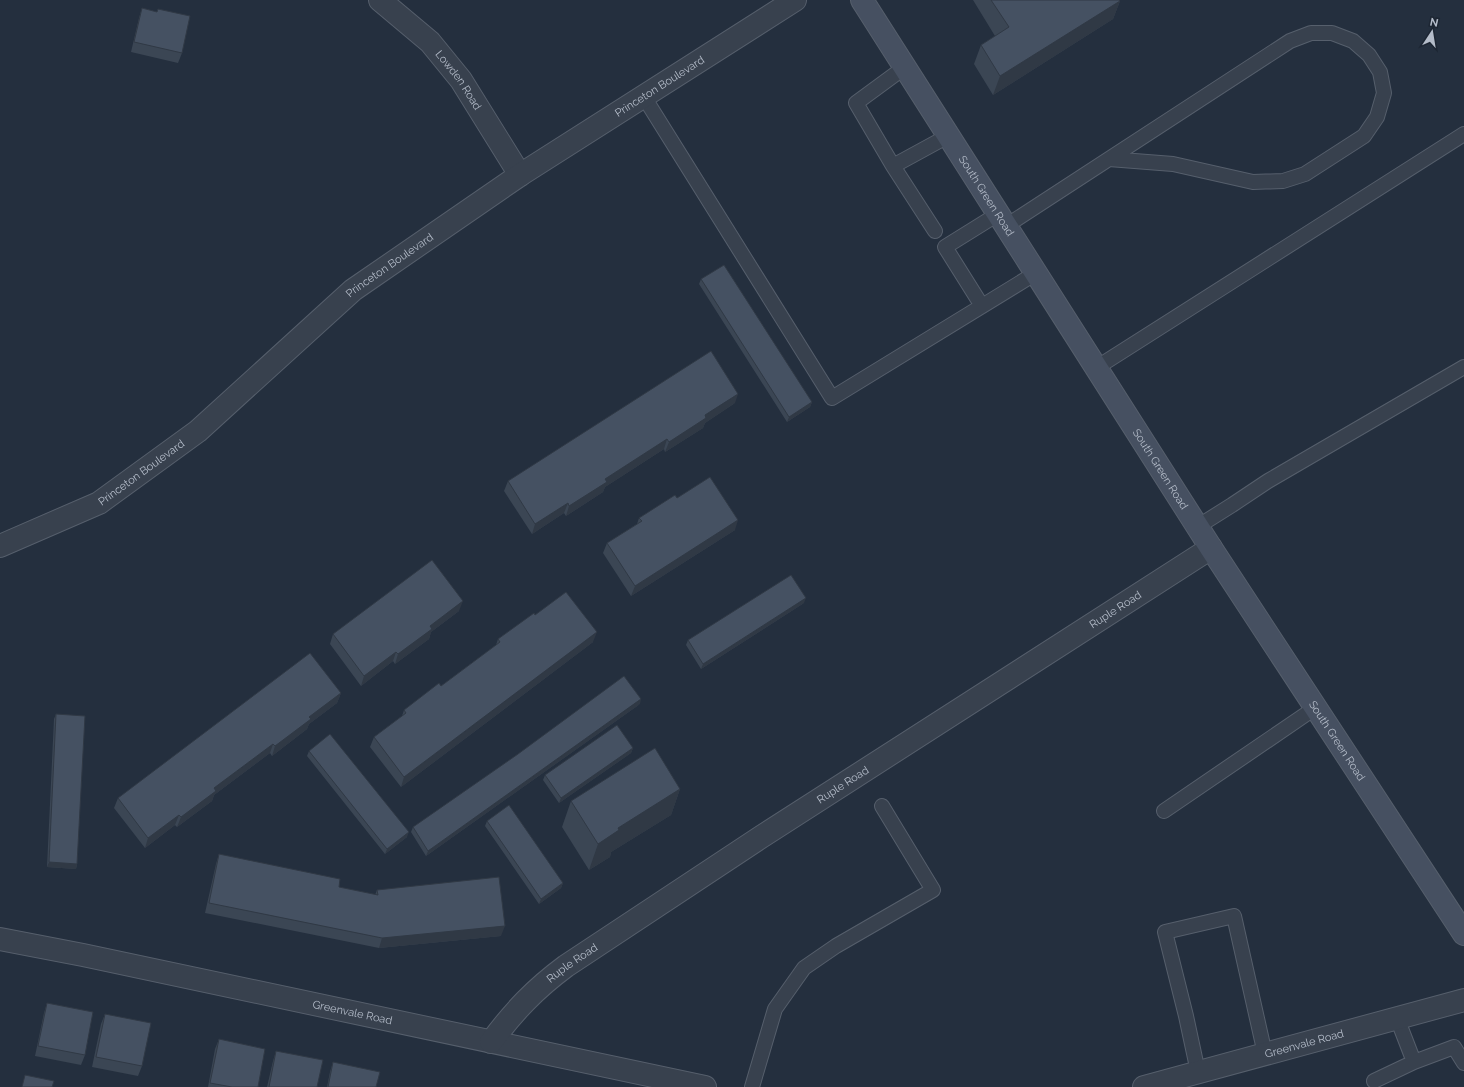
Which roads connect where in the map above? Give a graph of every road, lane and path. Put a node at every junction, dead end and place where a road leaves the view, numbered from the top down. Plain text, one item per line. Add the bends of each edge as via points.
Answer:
1 (380, 0) edge
2 (795, 0) edge
3 (862, 0) edge
4 (905, 67) junction
5 (644, 97) junction
6 (1464, 134) edge
7 (948, 136) junction
8 (1109, 159) junction
9 (893, 166) junction
10 (520, 175) junction
11 (1002, 220) junction
12 (935, 231) dead end
13 (1036, 273) junction
14 (982, 306) junction
15 (1464, 367) edge
16 (1096, 368) junction
17 (1198, 527) junction
18 (0, 546) edge
19 (1211, 548) junction
20 (1315, 708) junction
21 (882, 806) dead end
22 (1164, 811) dead end
23 (1464, 934) edge
24 (0, 939) edge
25 (1464, 1000) edge
26 (1397, 1018) junction
27 (491, 1042) junction
28 (1265, 1054) junction
29 (1414, 1062) junction
30 (1464, 1063) edge
31 (1198, 1072) junction
32 (1374, 1081) dead end
33 (1175, 1083) edge
34 (705, 1087) edge
35 (752, 1087) edge
36 (1144, 1087) edge

1 - 10 street, Lowden Road via 430,42 456,74
2 - 5 street, Princeton Boulevard
3 - 4 main road, South Green Road
4 - 7 main road, South Green Road
4 - 9 lane via 856,103
5 - 10 street, Princeton Boulevard
5 - 14 lane via 832,398
6 - 16 lane
7 - 9 lane
7 - 11 main road, South Green Road
8 - 8 lane via 1290,41 1311,33 1332,33 1353,41 1369,55 1380,72 1384,93 1377,117 1364,136 1305,174 1283,181 1253,182 1173,164
8 - 11 lane
9 - 12 lane
10 - 18 street, Princeton Boulevard via 353,290 198,431 99,503
11 - 13 main road, South Green Road
11 - 14 lane via 945,247
13 - 14 lane
13 - 16 main road, South Green Road
15 - 17 lane via 1268,481
16 - 17 main road, South Green Road
17 - 19 main road, South Green Road
19 - 20 main road, South Green Road
19 - 27 street, Ruple Road via 761,837 566,966 523,1002
20 - 22 lane
20 - 23 main road, South Green Road
21 - 35 lane via 933,890 836,946 804,968 775,1009
24 - 27 street, Greenvale Road
25 - 26 street, Greenvale Road
26 - 28 street, Greenvale Road
26 - 29 lane
27 - 34 street, Greenvale Road
28 - 31 street, Greenvale Road
28 - 31 lane via 1234,916 1165,932
29 - 30 lane via 1454,1047
29 - 32 lane
31 - 33 street, Greenvale Road
33 - 36 street, Greenvale Road

